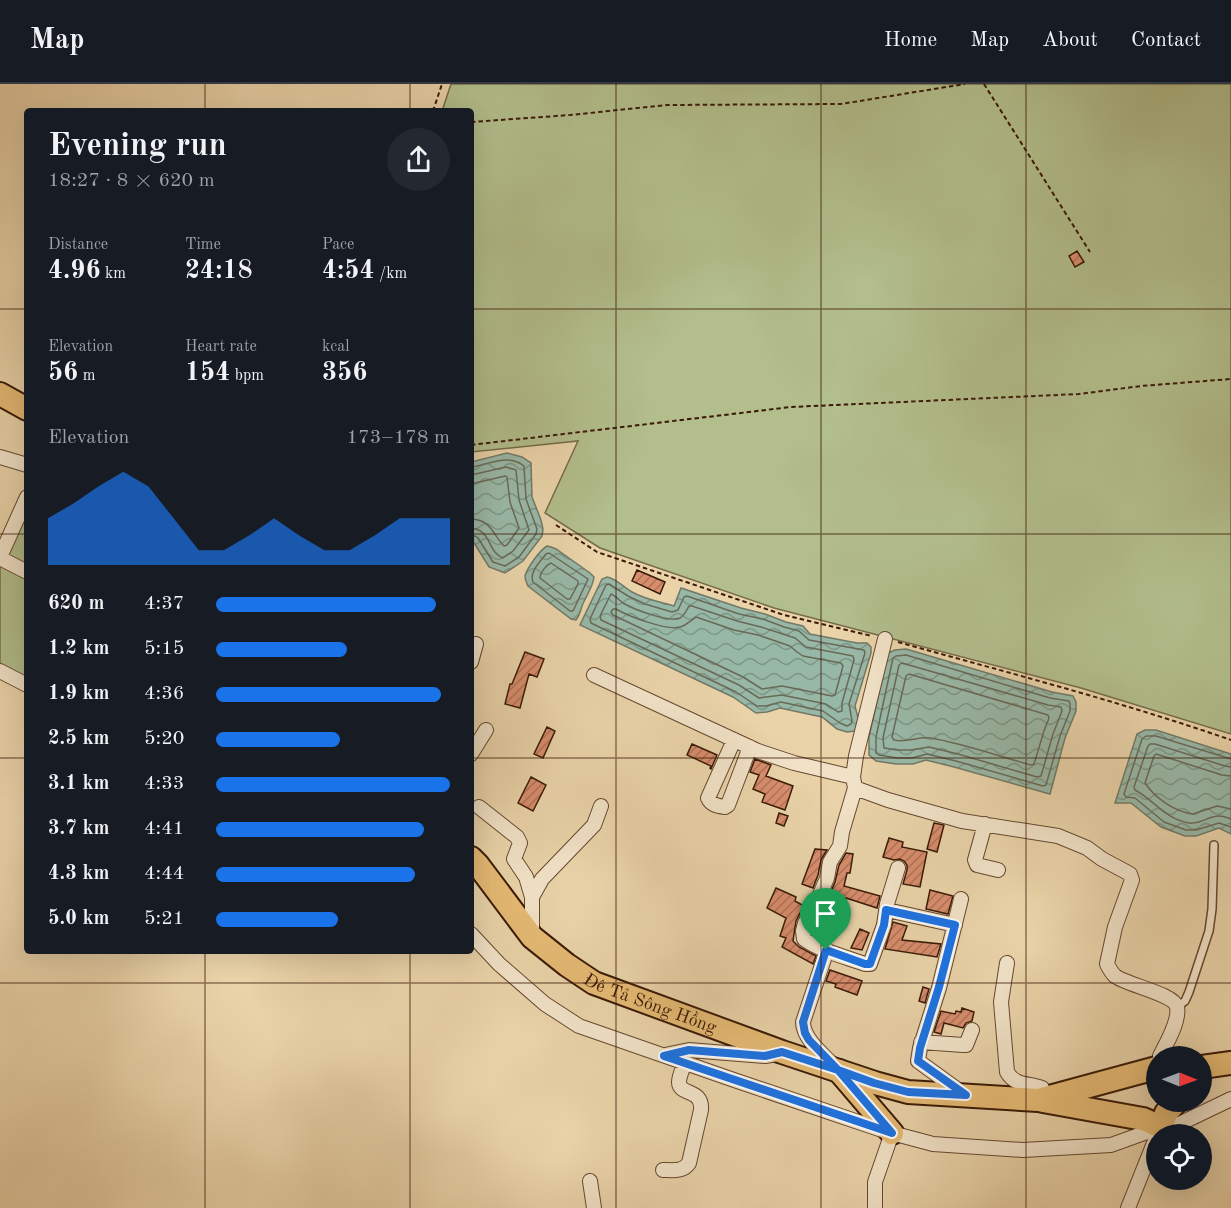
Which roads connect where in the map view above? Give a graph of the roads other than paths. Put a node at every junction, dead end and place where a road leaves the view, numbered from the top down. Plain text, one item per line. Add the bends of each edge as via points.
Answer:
1 (0, 394) edge
2 (24, 407) edge
3 (0, 457) edge
4 (24, 464) edge
5 (24, 504) edge
6 (0, 558) edge
7 (24, 570) edge
8 (885, 639) dead end
9 (476, 644) dead end
10 (474, 651) edge
11 (0, 671) edge
12 (594, 675) dead end
13 (24, 683) edge
14 (486, 730) dead end
15 (734, 740) junction
16 (750, 747) junction
17 (474, 749) edge
18 (854, 783) junction
19 (601, 806) dead end
20 (479, 807) dead end
21 (985, 824) junction
22 (1214, 845) dead end
23 (474, 861) edge
24 (898, 868) dead end
25 (998, 870) dead end
26 (532, 897) junction
27 (961, 899) dead end
28 (886, 910) junction
29 (955, 925) junction
30 (474, 937) edge
31 (532, 937) junction
32 (826, 950) junction
33 (1006, 963) dead end
34 (1177, 1007) junction
35 (972, 1030) dead end
36 (921, 1042) junction
37 (1165, 1046) edge
38 (782, 1052) junction
39 (664, 1056) junction
40 (685, 1063) junction
41 (1231, 1063) edge
42 (1146, 1066) edge
43 (1212, 1067) edge
44 (838, 1070) junction
45 (966, 1095) junction
46 (1231, 1099) edge
47 (1038, 1100) junction
48 (1149, 1124) edge
49 (1179, 1124) edge
50 (892, 1133) junction
51 (1146, 1136) edge
52 (1146, 1164) edge
53 (663, 1170) dead end
54 (590, 1181) dead end
55 (1129, 1205) edge
56 (594, 1208) edge
57 (875, 1208) edge
58 (1144, 1208) edge

1 - 2 main road
3 - 4 street
5 - 6 street
6 - 7 street
8 - 18 street via 856,756
9 - 10 street
11 - 13 street
12 - 15 street
14 - 17 street
15 - 16 street
15 - 16 street via 708,798 717,806 728,805
16 - 18 street
18 - 21 street via 929,812
18 - 32 street via 840,846 803,932 804,939
19 - 26 street via 594,825 542,879
20 - 26 street via 517,837 520,843 514,859 526,877
21 - 25 street via 975,860 977,865
21 - 34 street via 1058,836 1130,874 1107,964 1115,976 1160,994
22 - 34 lane via 1209,931 1189,992
23 - 31 main road, Đê Tả Sông Hồng
24 - 28 street
26 - 31 street
27 - 29 street
28 - 29 street
28 - 32 street via 870,964
29 - 36 street
30 - 39 street via 544,1004 579,1026
31 - 38 main road, Đê Tả Sông Hồng via 594,983
32 - 44 street via 803,1028 809,1040
33 - 47 street via 1001,1002 1007,1072 1011,1079 1042,1088
34 - 37 street
35 - 36 street via 963,1046
36 - 45 street via 918,1061
38 - 39 street via 765,1056 689,1050
38 - 44 main road, Đê Tả Sông Hồng
39 - 40 street
40 - 50 street
40 - 53 street via 680,1085 699,1098 701,1110 686,1168
41 - 43 main road
42 - 47 main road, Đê Tả Sông Hồng
44 - 45 main road, Đê Tả Sông Hồng via 908,1092
44 - 50 main road
45 - 47 main road, Đê Tả Sông Hồng
46 - 49 street
47 - 48 main road via 1143,1119
50 - 51 street via 933,1144 1023,1150 1111,1145
50 - 57 street via 875,1182
52 - 55 street
54 - 56 street
55 - 58 street

